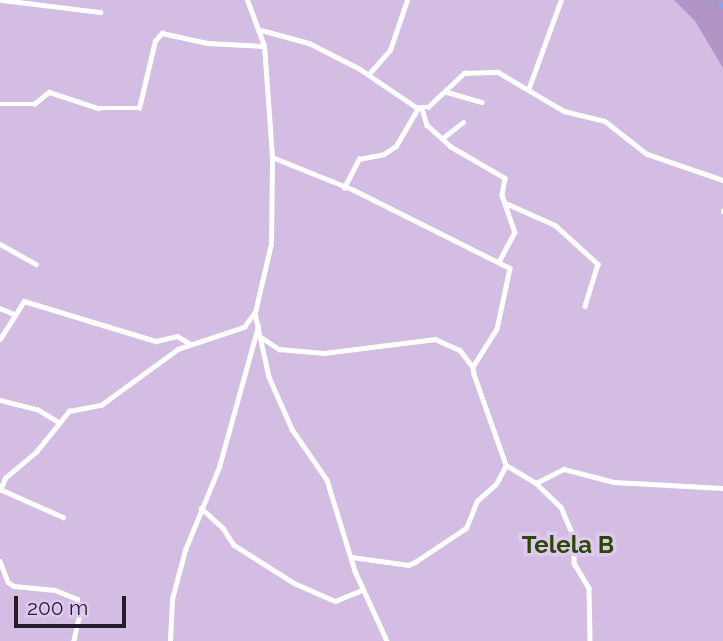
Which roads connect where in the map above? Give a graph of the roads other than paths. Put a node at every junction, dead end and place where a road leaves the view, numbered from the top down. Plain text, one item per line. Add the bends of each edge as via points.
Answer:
1 (2, 0) edge
2 (247, 0) edge
3 (407, 0) edge
4 (561, 0) edge
5 (100, 12) dead end
6 (261, 30) junction
7 (264, 46) junction
8 (369, 74) junction
9 (528, 90) junction
10 (446, 91) junction
11 (482, 102) dead end
12 (0, 104) edge
13 (420, 108) junction
14 (463, 122) dead end
15 (444, 137) junction
16 (272, 157) junction
17 (723, 180) edge
18 (344, 188) junction
19 (507, 204) junction
20 (0, 244) edge
21 (500, 260) junction
22 (36, 264) dead end
23 (585, 306) dead end
24 (0, 308) edge
25 (255, 313) junction
26 (14, 314) junction
27 (258, 325) junction
28 (260, 337) junction
29 (0, 339) edge
30 (190, 343) junction
31 (473, 367) junction
32 (0, 400) edge
33 (59, 422) junction
34 (506, 465) junction
35 (536, 483) junction
36 (723, 488) edge
37 (0, 489) edge
38 (201, 508) junction
39 (63, 517) dead end
40 (352, 556) junction
41 (0, 561) edge
42 (362, 590) junction
43 (74, 641) edge
44 (170, 641) edge
45 (387, 641) edge
46 (590, 641) edge

1 - 5 street
2 - 6 street
3 - 8 street via 390,50
4 - 9 street
6 - 7 street
6 - 8 street via 309,43
7 - 12 street via 207,43 162,33 155,41 139,108 98,108 48,92 34,104
7 - 16 street
8 - 13 street
9 - 10 street via 498,72 468,71
9 - 17 street via 564,111 605,121 647,154
10 - 11 street
10 - 13 street
13 - 15 street via 427,125
13 - 18 street via 396,146 384,154 359,159
14 - 15 street
15 - 19 street via 454,150 505,178 502,195
16 - 18 street
16 - 25 street via 271,244
18 - 21 street
19 - 21 street via 515,232
19 - 23 street via 555,225 597,262
20 - 22 street
21 - 31 street via 512,271 507,292 487,351
24 - 26 street
25 - 27 street
25 - 30 street via 244,327
26 - 29 street
26 - 30 street via 24,301 156,341 177,336
27 - 28 street
27 - 38 street via 219,467
28 - 31 street via 279,349 331,353 435,339 460,350
28 - 40 street via 269,377 292,429 327,480
30 - 33 street via 101,405 72,409
31 - 34 street via 490,430
32 - 33 street via 37,409
33 - 37 street
34 - 35 street
34 - 40 street via 496,484 477,501 466,528 415,562 408,565
35 - 36 street via 564,469 614,482
35 - 46 street via 561,507 574,537 573,563 589,588
37 - 39 street
38 - 42 street via 234,545 284,578 335,601
38 - 44 street via 172,599
40 - 42 street
41 - 43 street via 14,586 55,590 77,599 80,614
42 - 45 street

